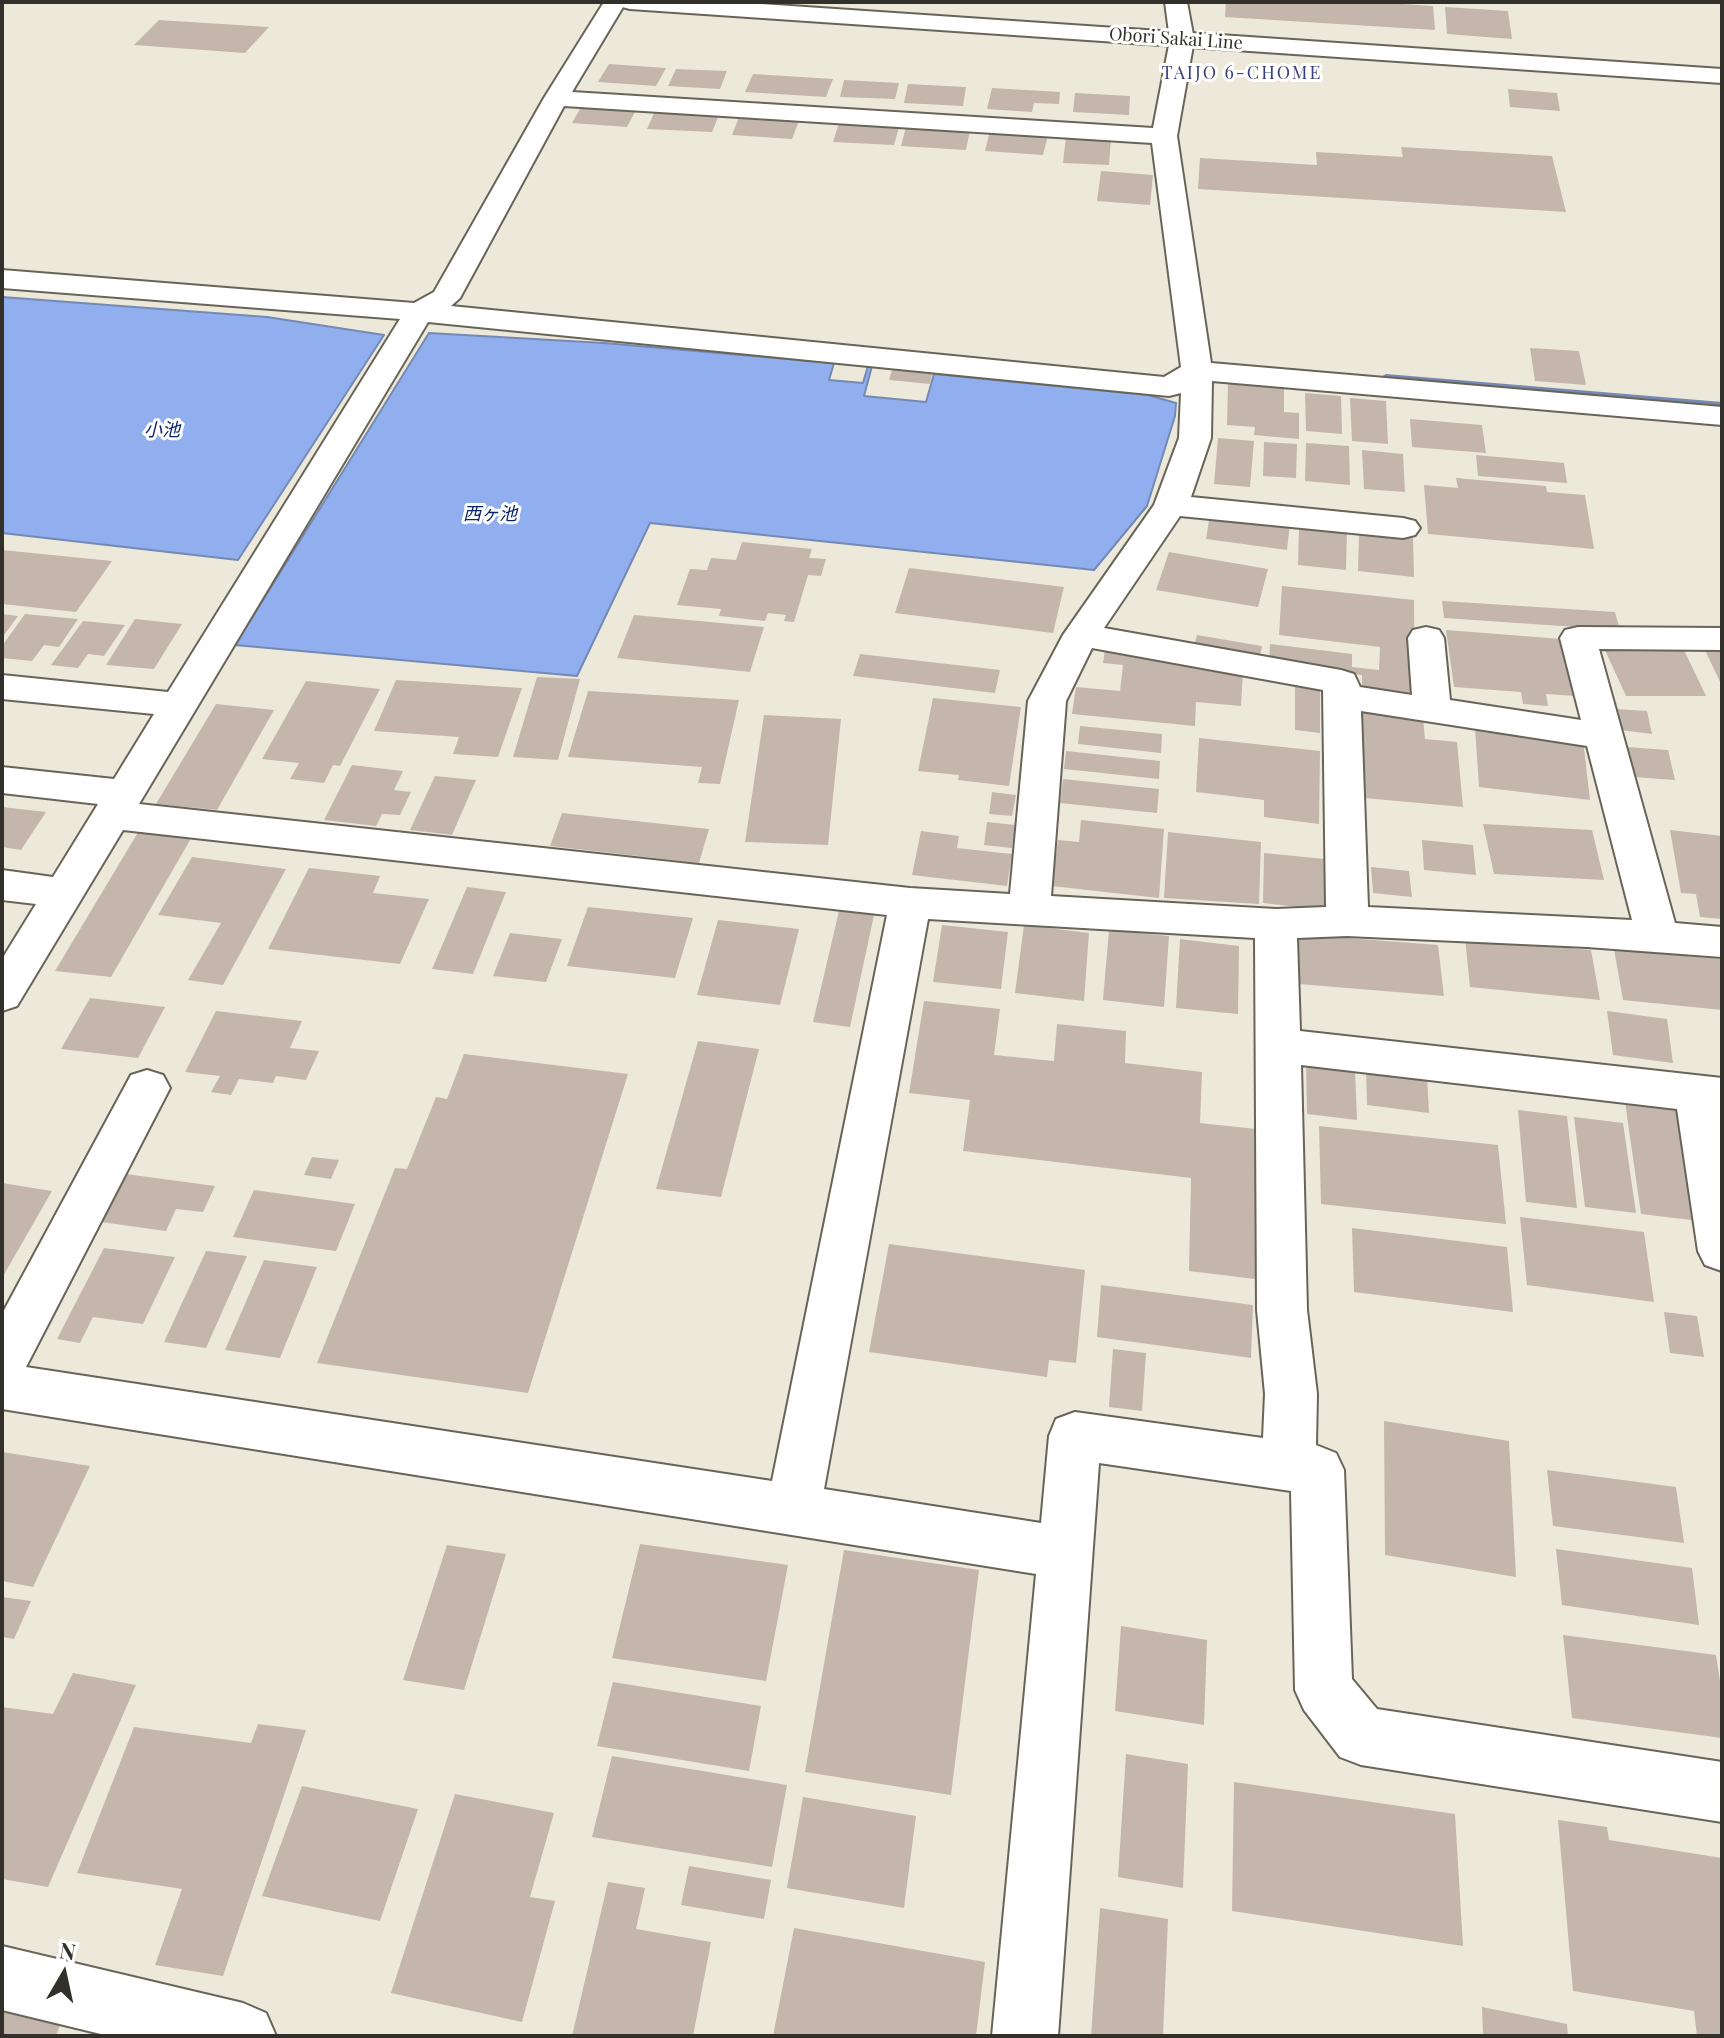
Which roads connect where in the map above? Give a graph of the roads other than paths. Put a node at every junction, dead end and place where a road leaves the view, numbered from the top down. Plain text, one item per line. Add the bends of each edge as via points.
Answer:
1 (615, 2) edge
2 (630, 2) edge
3 (1176, 2) edge
4 (1182, 40) junction
5 (1722, 76) edge
6 (556, 98) junction
7 (1164, 136) junction
8 (2, 279) edge
9 (419, 312) junction
10 (1197, 371) junction
11 (1722, 416) edge
12 (1171, 505) junction
13 (1403, 528) dead end
14 (1081, 635) junction
15 (1426, 638) dead end
16 (1722, 639) edge
17 (2, 687) edge
18 (1342, 696) junction
19 (180, 705) junction
20 (1432, 711) junction
21 (1605, 736) junction
22 (2, 780) edge
23 (119, 804) junction
24 (2, 885) edge
25 (65, 893) junction
26 (910, 903) junction
27 (1029, 911) junction
28 (1347, 921) junction
29 (1276, 924) junction
30 (1657, 936) junction
31 (1722, 942) edge
32 (2, 995) edge
33 (1276, 1045) junction
34 (147, 1088) dead end
35 (1710, 1095) edge
36 (1722, 1251) edge
37 (2, 1363) edge
38 (2, 1386) edge
39 (1289, 1466) junction
40 (793, 1509) junction
41 (1063, 1552) junction
42 (1722, 1792) edge
43 (2, 1978) edge
44 (118, 2021) edge
45 (243, 2036) edge
46 (1025, 2036) edge

1 - 6 street
2 - 4 street, Obori Sakai Line
3 - 4 street
4 - 5 street, Obori Sakai Line
4 - 7 street
6 - 7 street
6 - 9 street via 445,298
7 - 10 street
8 - 9 street
9 - 10 street via 1169,387
9 - 19 street
10 - 11 street
10 - 12 street via 1195,438
12 - 13 street
12 - 14 street
14 - 18 street via 1341,682
14 - 27 street via 1047,701
15 - 20 street
16 - 21 street via 1578,638
17 - 19 street
18 - 20 street
18 - 28 street
19 - 23 street
20 - 21 street
21 - 30 street
22 - 23 street
23 - 25 street
23 - 26 street
24 - 25 street
25 - 32 street
26 - 27 street
26 - 40 street
27 - 29 street
28 - 29 street
28 - 30 street
29 - 33 street
30 - 31 street
33 - 35 street
33 - 39 street via 1282,1310 1291,1394
34 - 37 street
35 - 36 street
38 - 40 street
39 - 41 street via 1075,1436
39 - 42 street via 1317,1470 1324,1690 1361,1736
40 - 41 street
41 - 46 street
43 - 44 street
44 - 45 street

